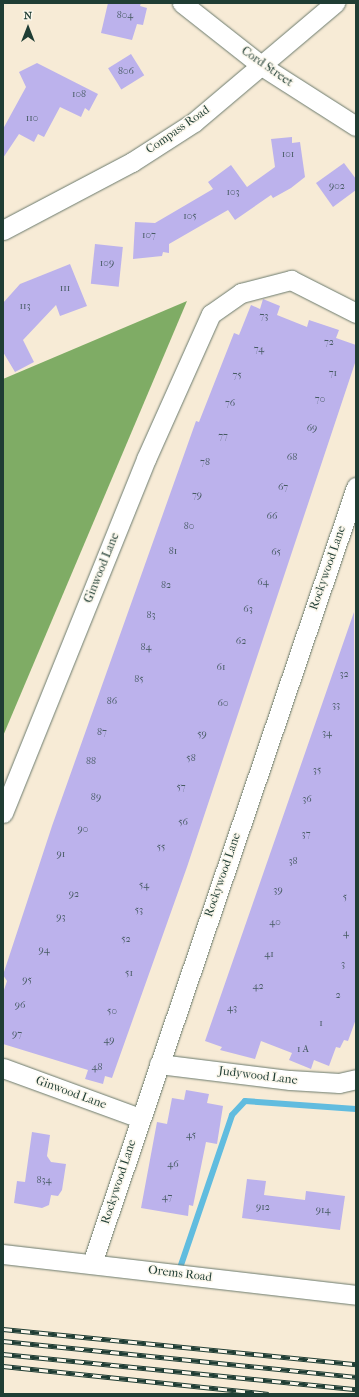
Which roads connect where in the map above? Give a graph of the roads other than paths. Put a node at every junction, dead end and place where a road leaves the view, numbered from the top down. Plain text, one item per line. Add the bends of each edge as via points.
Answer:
1 (182, 3) edge
2 (335, 3) edge
3 (262, 66) junction
4 (356, 126) edge
5 (3, 230) edge
6 (356, 314) edge
7 (356, 487) edge
8 (3, 813) edge
9 (159, 1064) junction
10 (3, 1068) edge
11 (356, 1078) edge
12 (140, 1118) junction
13 (3, 1254) edge
14 (92, 1263) junction
15 (356, 1295) edge

1 - 3 street, Cord Street
2 - 3 street, Compass Road
3 - 4 street, Cord Street
3 - 5 street, Compass Road via 194,122 132,162
6 - 8 street, Ginwood Lane via 291,280 241,293 218,307 205,324 143,466
7 - 9 street, Rockywood Lane
9 - 11 street, Judywood Lane via 290,1080 339,1083
9 - 12 street, Rockywood Lane
10 - 12 street, Ginwood Lane
12 - 14 street, Rockywood Lane
13 - 14 street, Orems Road
14 - 15 street, Orems Road

